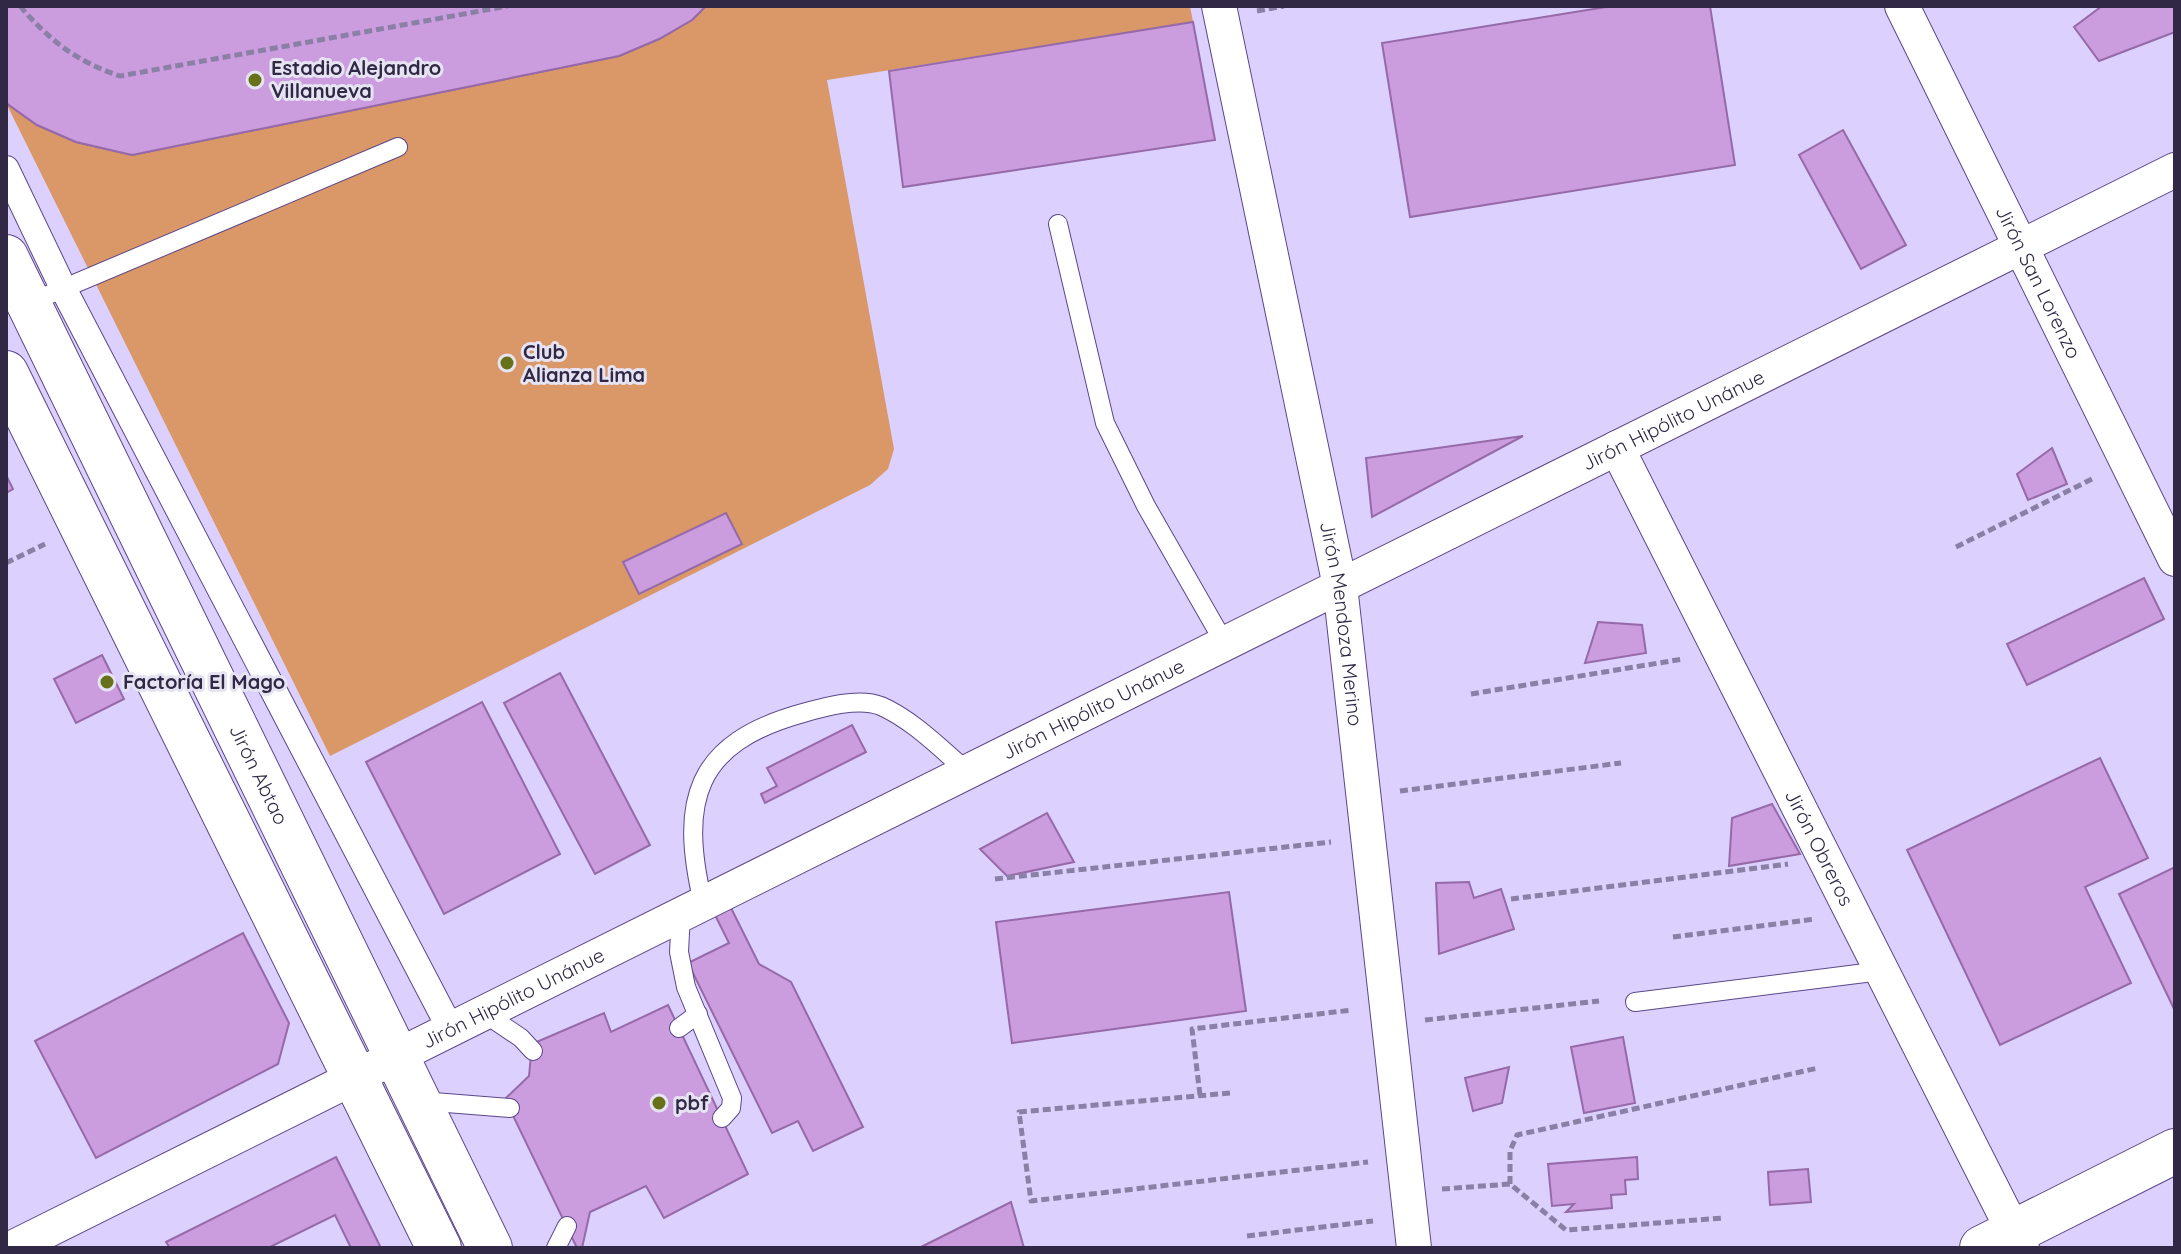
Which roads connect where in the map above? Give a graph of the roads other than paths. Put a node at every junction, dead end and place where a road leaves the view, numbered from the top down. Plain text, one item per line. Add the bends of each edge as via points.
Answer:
1 (1219, 6) edge
2 (1902, 6) edge
3 (398, 147) dead end
4 (6, 169) edge
5 (2175, 170) edge
6 (1058, 224) dead end
7 (2021, 246) junction
8 (6, 257) edge
9 (46, 297) junction
10 (6, 373) edge
11 (1617, 448) junction
12 (2175, 559) edge
13 (1340, 586) junction
14 (1225, 644) junction
15 (968, 772) junction
16 (692, 908) junction
17 (1881, 971) junction
18 (1635, 1002) dead end
19 (484, 1013) junction
20 (698, 1014) junction
21 (679, 1028) dead end
22 (451, 1030) junction
23 (533, 1051) dead end
24 (396, 1057) junction
25 (357, 1077) junction
26 (418, 1100) junction
27 (510, 1108) dead end
28 (722, 1118) dead end
29 (2175, 1151) edge
30 (1411, 1219) edge
31 (567, 1226) dead end
32 (2006, 1243) edge
33 (12, 1248) edge
34 (439, 1248) edge
35 (490, 1248) edge
36 (556, 1248) edge

1 - 13 street, Jirón Mendoza Merino
2 - 7 street, Jirón San Lorenzo
3 - 9 lane
4 - 9 street
5 - 7 street, Jirón Hipólito Unánue
6 - 14 lane via 1105,423
7 - 11 street, Jirón Hipólito Unánue
7 - 12 street, Jirón San Lorenzo
8 - 9 street, Jirón Abtao
9 - 22 street
9 - 24 street, Jirón Abtao
10 - 25 street
11 - 13 street, Jirón Hipólito Unánue
11 - 17 street, Jirón Obreros
13 - 14 street, Jirón Hipólito Unánue
13 - 30 street, Jirón Mendoza Merino
14 - 15 street, Jirón Hipólito Unánue
15 - 16 street, Jirón Hipólito Unánue
15 - 16 lane via 879,705 831,706 763,726 723,753 699,791 690,829
16 - 19 street, Jirón Hipólito Unánue
16 - 20 lane via 681,969
17 - 18 lane
17 - 32 street, Jirón Obreros
19 - 22 street, Jirón Hipólito Unánue
19 - 23 lane
20 - 21 lane
20 - 28 lane via 732,1098
22 - 24 street, Jirón Hipólito Unánue
24 - 25 street, Jirón Hipólito Unánue
24 - 26 street, Jirón Abtao
25 - 33 street, Jirón Hipólito Unánue
25 - 34 street
26 - 27 lane
26 - 35 street, Jirón Abtao
29 - 32 street
31 - 36 lane

